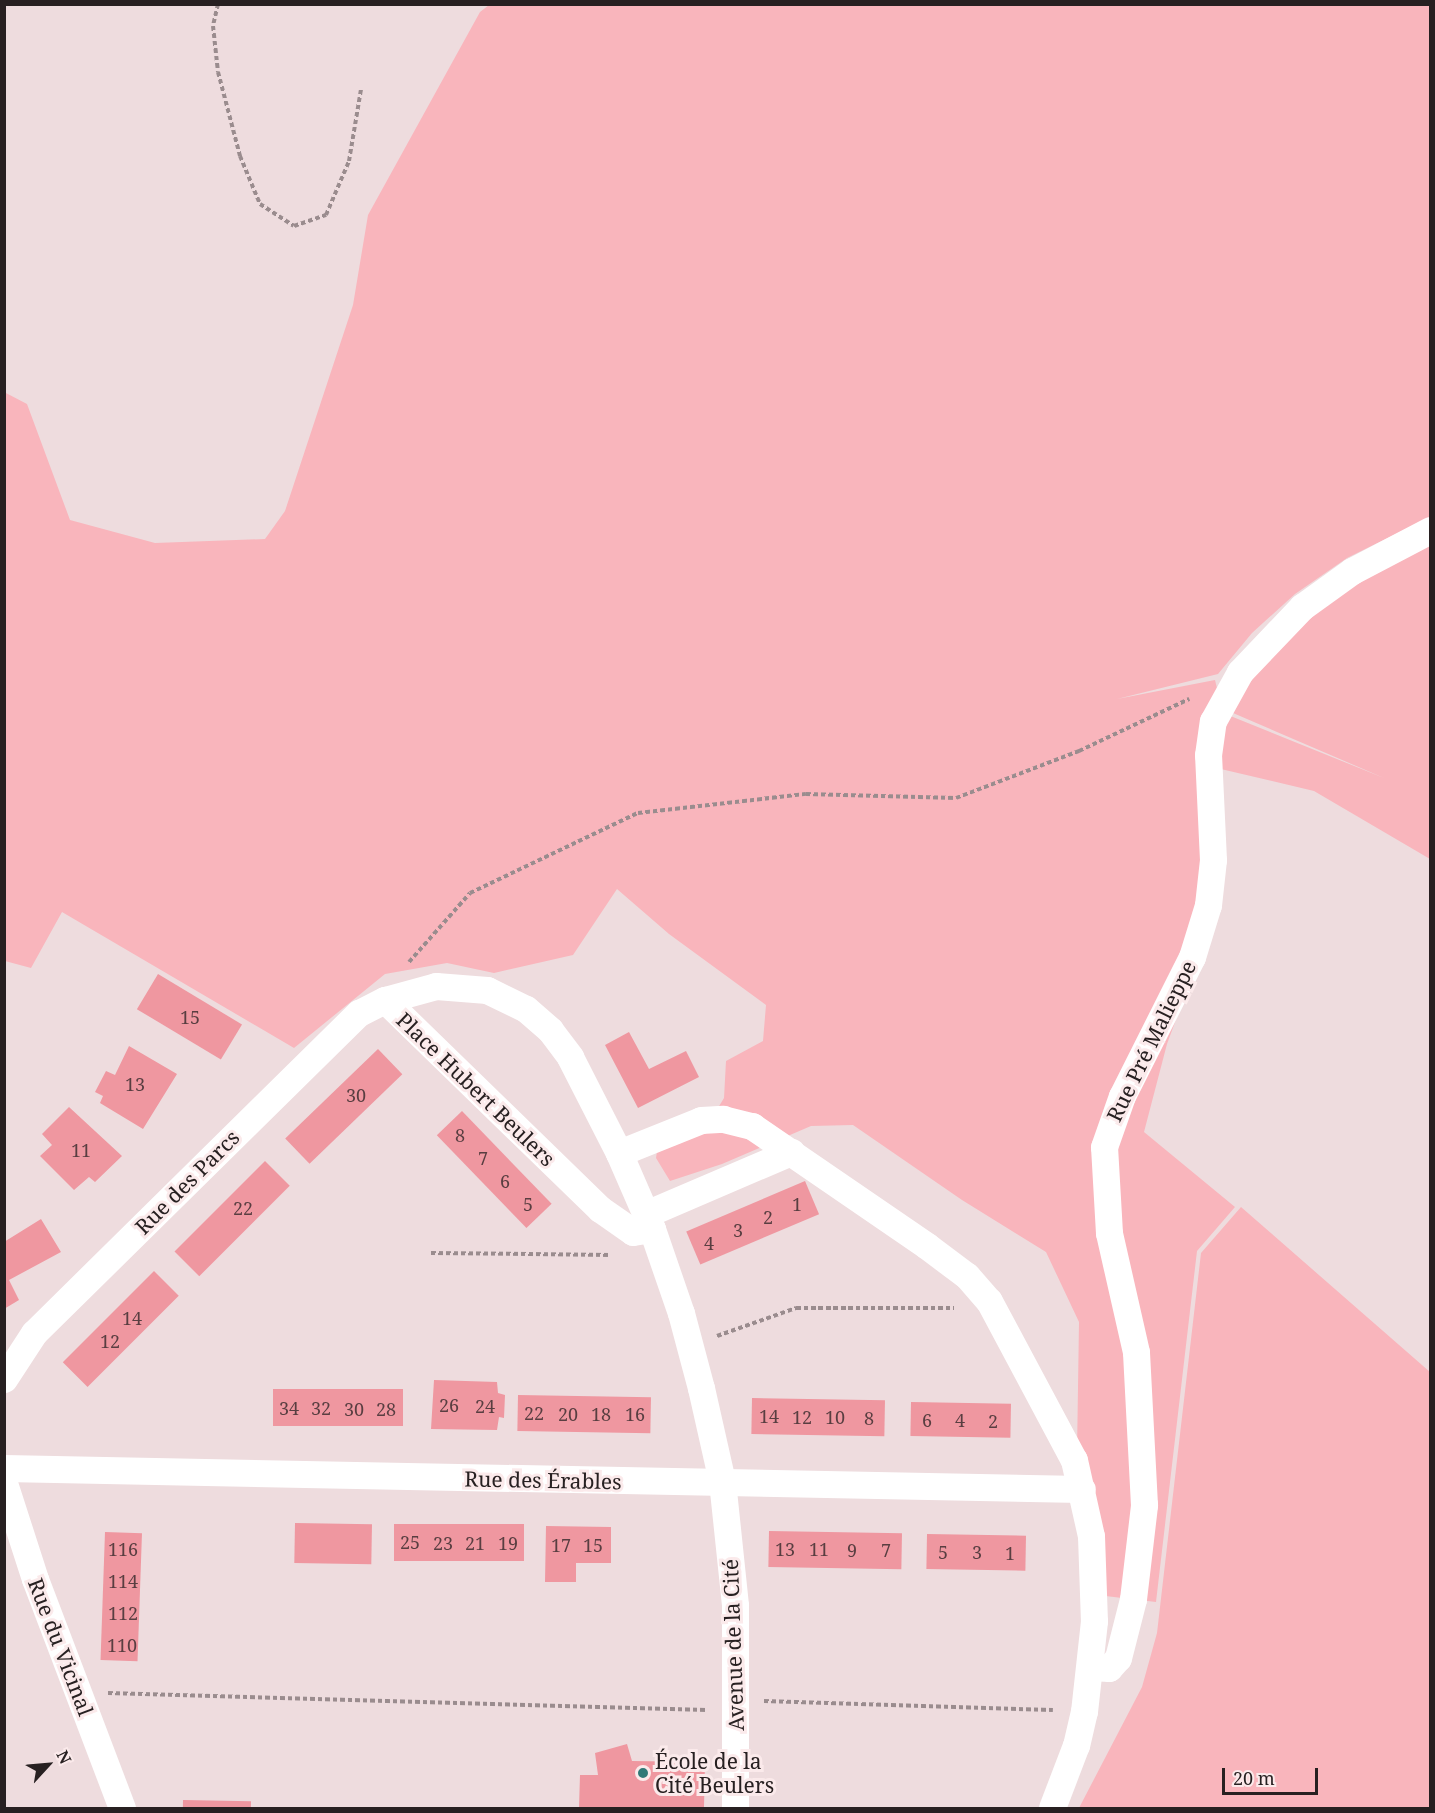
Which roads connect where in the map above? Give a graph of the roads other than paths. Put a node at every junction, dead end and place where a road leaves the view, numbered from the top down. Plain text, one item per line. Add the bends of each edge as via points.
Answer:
1 (1431, 530) edge
2 (384, 1000) junction
3 (791, 1152) junction
4 (619, 1153) junction
5 (644, 1225) junction
6 (4, 1379) edge
7 (4, 1468) edge
8 (722, 1481) junction
9 (4, 1483) edge
10 (1082, 1489) junction
11 (1090, 1667) junction
12 (122, 1809) edge
13 (735, 1809) edge
14 (1052, 1809) edge

1 - 11 street, Rue Pré Malieppe via 1352,571 1302,607 1253,654 1228,688 1213,721 1208,755 1213,860 1208,905 1192,957 1122,1096 1104,1147 1108,1222 1136,1352 1144,1505 1133,1599 1118,1658 1109,1668
2 - 4 street, Place Hubert Beulers via 436,986 466,986 487,990 526,1009 550,1030 570,1057
2 - 5 street, Place Hubert Beulers via 600,1209
2 - 6 street, Rue des Parcs via 359,1013 43,1324
3 - 4 street via 752,1126 723,1119 682,1125
3 - 5 street
3 - 10 street via 967,1276 993,1308 1061,1431
4 - 5 street, Place Hubert Beulers
5 - 8 street, Place Hubert Beulers via 690,1346
7 - 8 street, Rue des Érables
8 - 10 street, Rue des Érables
8 - 13 street, Avenue de la Cité via 735,1605
9 - 12 street, Rue du Vicinal
10 - 11 street via 1095,1577
11 - 14 street via 1076,1745

